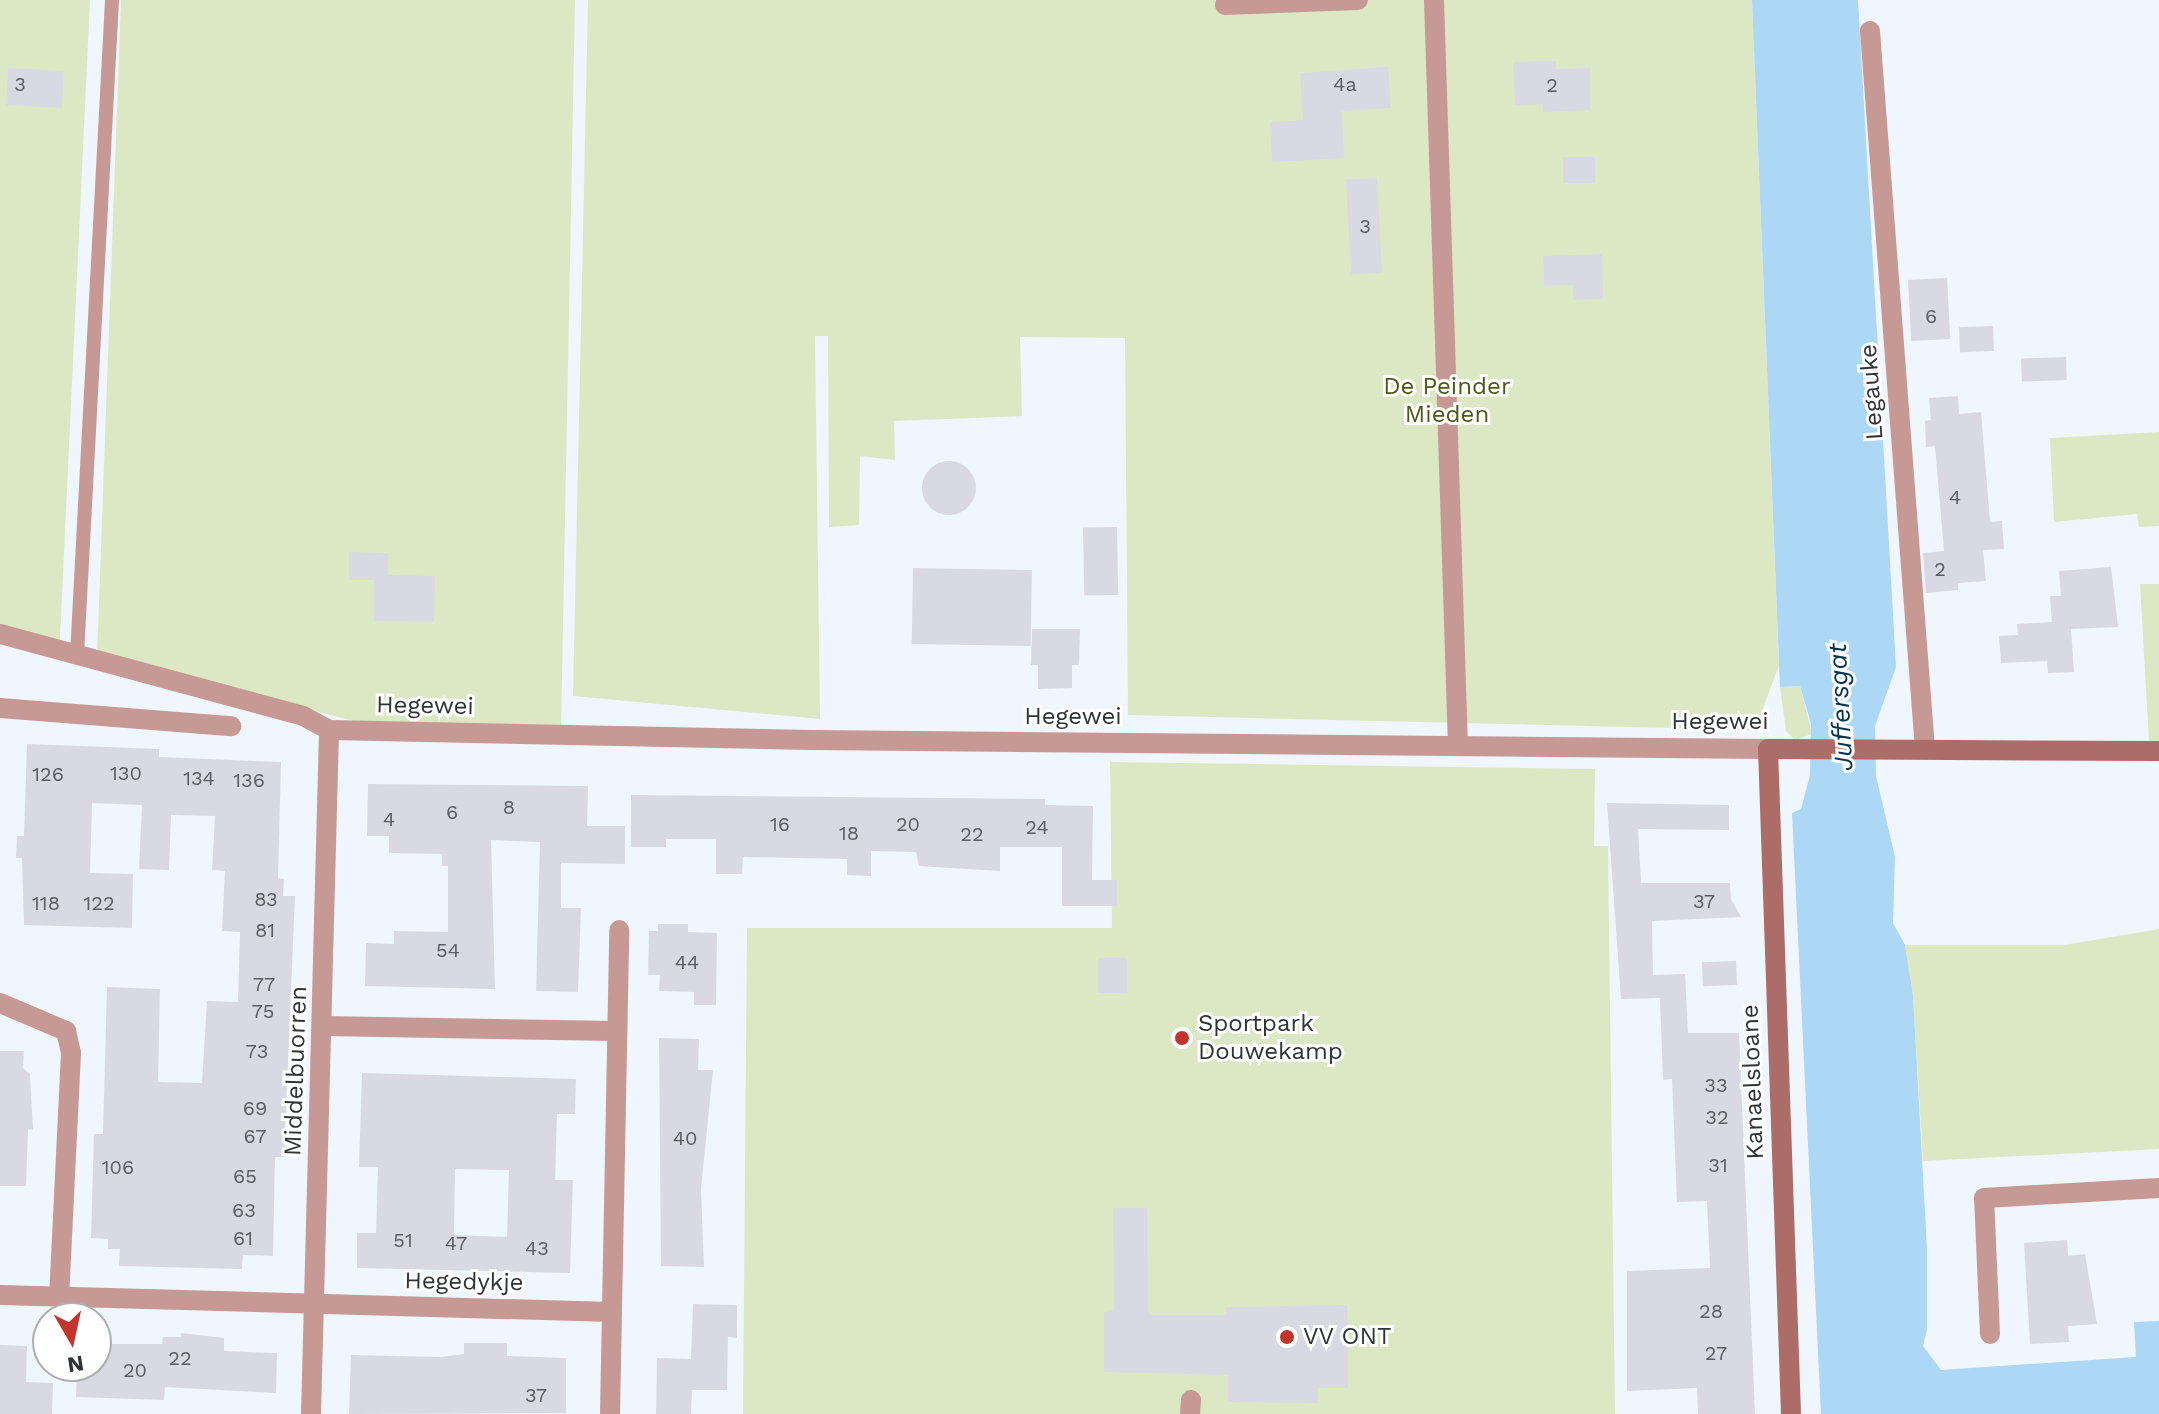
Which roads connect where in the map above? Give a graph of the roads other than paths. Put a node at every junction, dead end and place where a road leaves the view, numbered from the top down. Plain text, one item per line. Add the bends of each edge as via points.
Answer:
1 (112, 0) edge
2 (1358, 0) edge
3 (1434, 0) edge
4 (1225, 5) dead end
5 (1870, 31) dead end
6 (0, 634) edge
7 (77, 655) junction
8 (0, 708) edge
9 (231, 726) dead end
10 (329, 730) junction
11 (1458, 746) junction
12 (1777, 748) junction
13 (1925, 749) junction
14 (2159, 751) edge
15 (619, 930) dead end
16 (0, 1003) edge
17 (323, 1026) junction
18 (616, 1031) junction
19 (2159, 1188) edge
20 (0, 1295) edge
21 (59, 1295) junction
22 (315, 1305) junction
23 (612, 1312) junction
24 (1990, 1334) dead end
25 (311, 1414) edge
26 (610, 1414) edge
27 (1791, 1414) edge

1 - 7 lane
2 - 4 street
3 - 11 street
5 - 13 street, Legauke
6 - 7 street, Hegewei
7 - 10 street, Hegewei via 303,716
8 - 9 street
10 - 11 street, Hegewei
10 - 17 street, Middelbuorren
11 - 12 street, Hegewei
12 - 13 street, Hegewei
12 - 27 street, Kanaelsloane
13 - 14 street, Hegewei
15 - 18 street
16 - 21 street via 66,1031 71,1053
17 - 18 street
17 - 22 street, Middelbuorren
18 - 23 street
19 - 24 street via 1984,1198
20 - 21 street, Hegedykje
21 - 22 street, Hegedykje
22 - 23 street, Hegedykje
22 - 25 street, Middelbuorren
23 - 26 street

